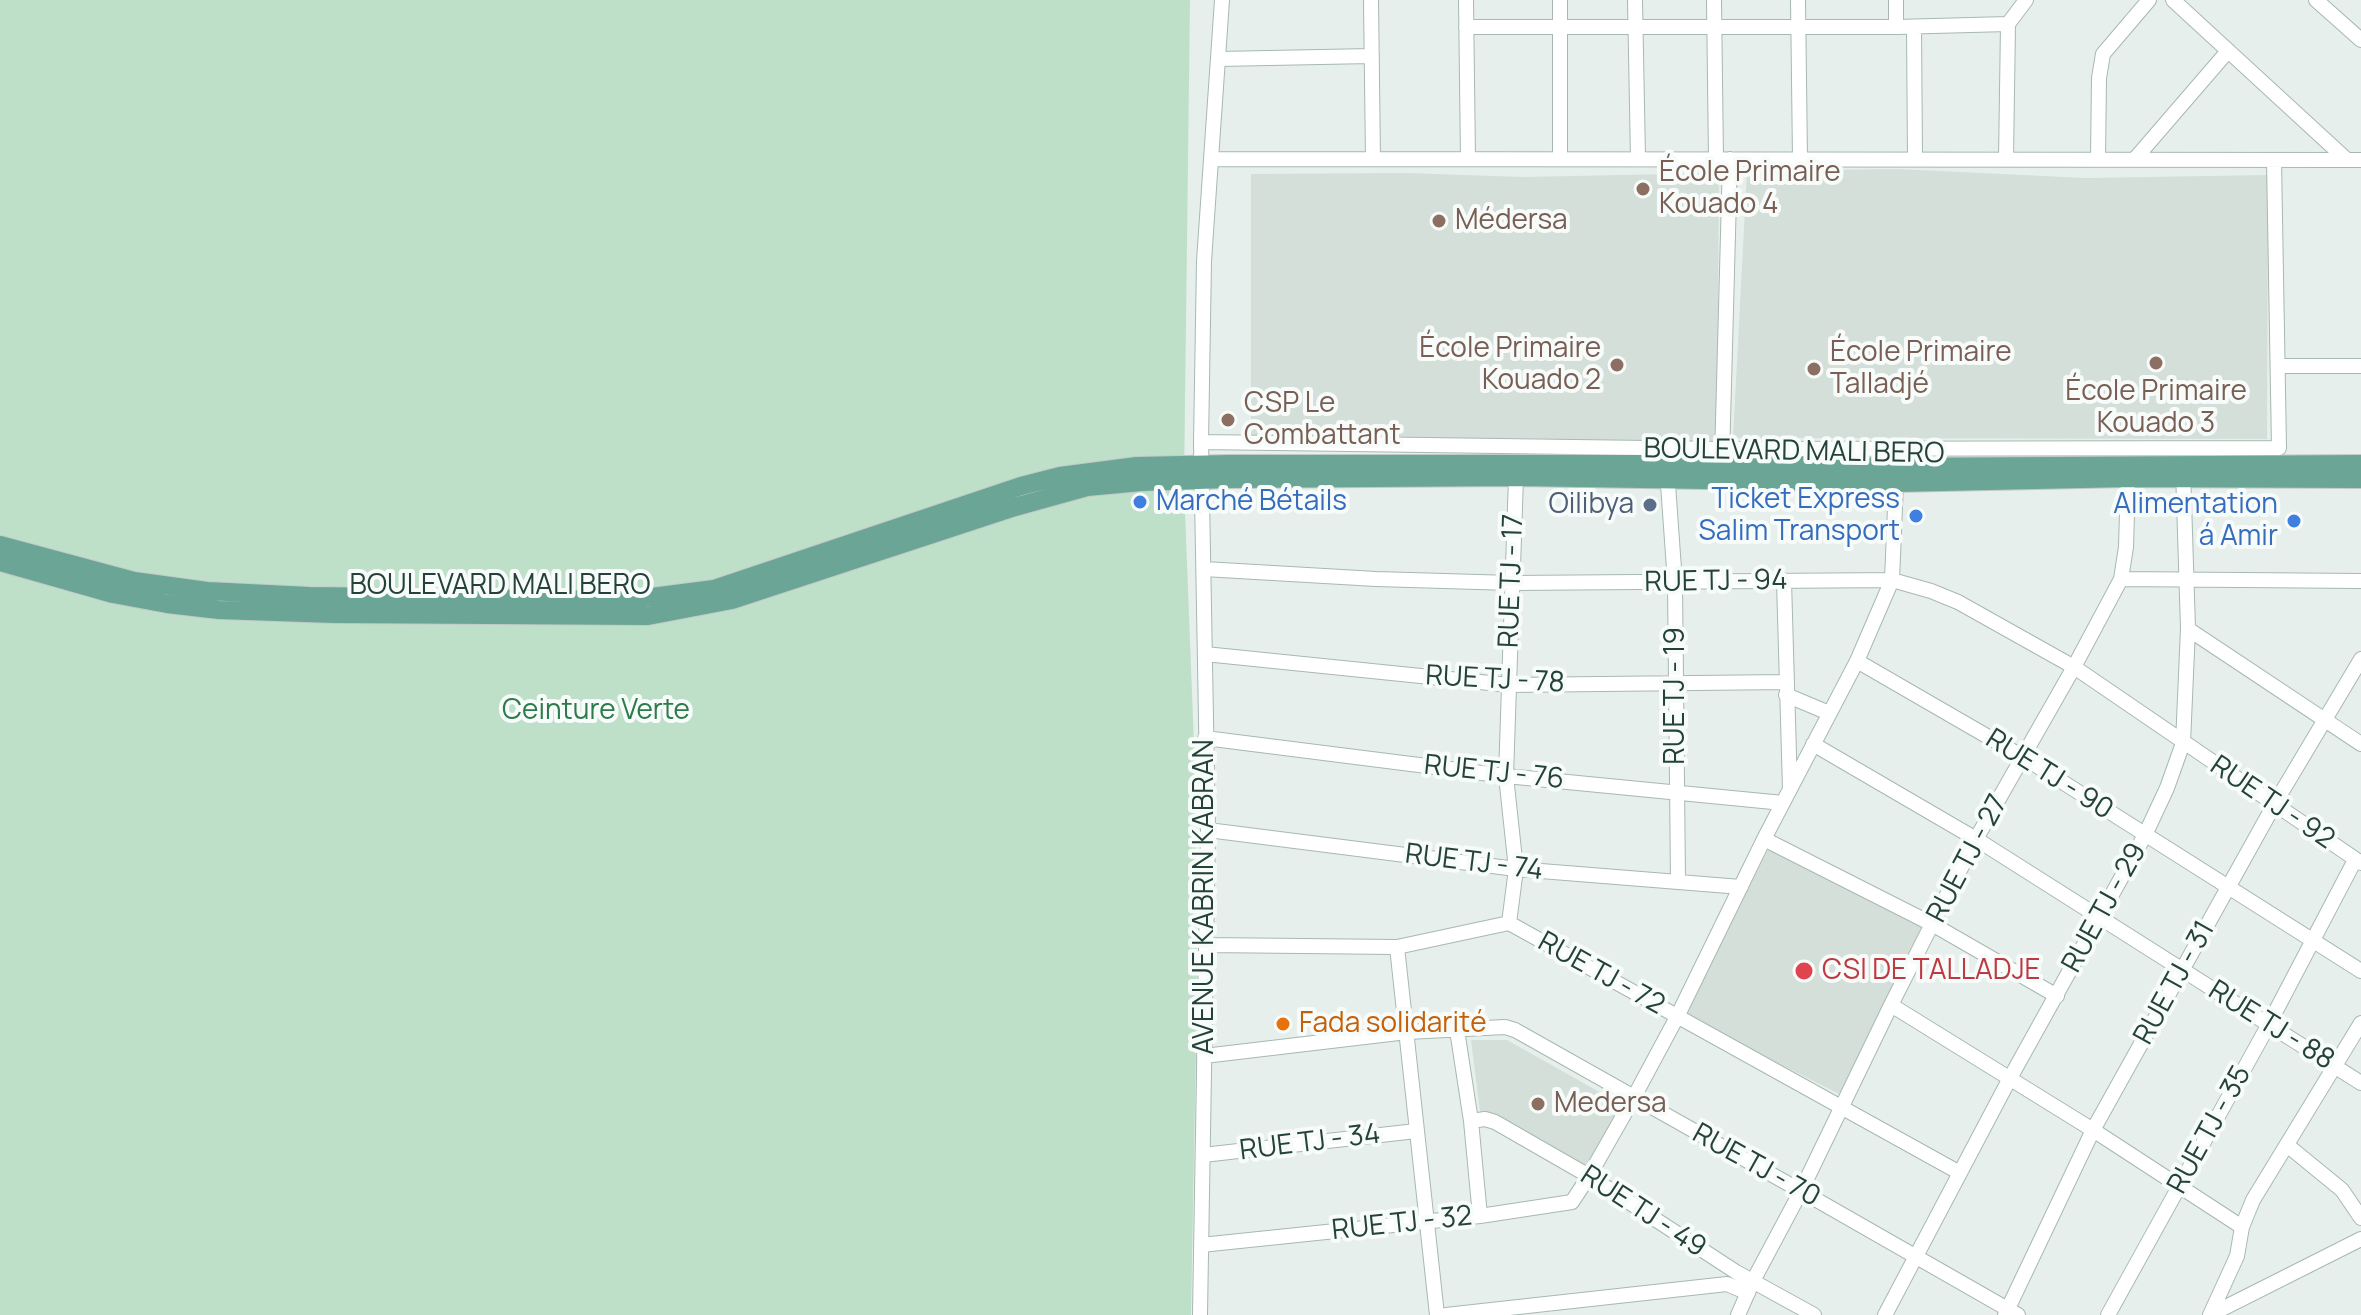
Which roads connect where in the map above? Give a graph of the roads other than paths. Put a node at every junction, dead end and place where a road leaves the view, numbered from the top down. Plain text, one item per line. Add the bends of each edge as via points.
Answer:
1 (1222, 0) edge
2 (1371, 0) edge
3 (1466, 0) edge
4 (1560, 0) edge
5 (1635, 0) edge
6 (1714, 0) edge
7 (1798, 0) edge
8 (1896, 0) edge
9 (2026, 0) edge
10 (2149, 0) edge
11 (2173, 0) edge
12 (2316, 0) edge
13 (2008, 24) junction
14 (1560, 26) junction
15 (1466, 27) junction
16 (1635, 27) junction
17 (1715, 27) junction
18 (1798, 27) junction
19 (1896, 27) junction
20 (1914, 27) junction
21 (2361, 40) edge
22 (2228, 51) junction
23 (1372, 56) junction
24 (1218, 59) junction
25 (1212, 159) junction
26 (1373, 159) junction
27 (1468, 159) junction
28 (1560, 159) junction
29 (1638, 159) junction
30 (1723, 159) junction
31 (1800, 159) junction
32 (1915, 159) junction
33 (2006, 159) junction
34 (2098, 159) junction
35 (2134, 160) junction
36 (2274, 160) junction
37 (2354, 160) edge
38 (2278, 366) junction
39 (2361, 366) edge
40 (1201, 442) junction
41 (1264, 443) junction
42 (2159, 456) junction
43 (1722, 457) junction
44 (1263, 464) junction
45 (2361, 464) edge
46 (1228, 471) junction
47 (1667, 471) junction
48 (1201, 472) junction
49 (2182, 472) junction
50 (1178, 473) junction
51 (1516, 477) junction
52 (2128, 478) junction
53 (2361, 479) edge
54 (1896, 483) junction
55 (0, 545) edge
56 (0, 562) edge
57 (1204, 569) junction
58 (2121, 579) junction
59 (1892, 580) junction
60 (1784, 581) junction
61 (2187, 581) junction
62 (2361, 581) edge
63 (1512, 583) junction
64 (1675, 583) junction
65 (2188, 629) junction
66 (1205, 654) junction
67 (2361, 659) edge
68 (1857, 661) junction
69 (2074, 667) junction
70 (1509, 685) junction
71 (1676, 685) junction
72 (1786, 689) junction
73 (1829, 713) junction
74 (2324, 719) junction
75 (1205, 738) junction
76 (2183, 743) junction
77 (1813, 744) junction
78 (2361, 744) edge
79 (2023, 757) junction
80 (1506, 776) junction
81 (1676, 793) junction
82 (1787, 796) junction
83 (2274, 805) junction
84 (1208, 830) junction
85 (2145, 835) junction
86 (1764, 839) junction
87 (1976, 839) junction
88 (2358, 861) edge
89 (1516, 869) junction
90 (1678, 881) junction
91 (1741, 887) junction
92 (2229, 887) junction
93 (2101, 917) junction
94 (1509, 923) junction
95 (1932, 924) junction
96 (2312, 940) junction
97 (1207, 945) junction
98 (1397, 947) junction
99 (2182, 970) junction
100 (2361, 971) edge
101 (2057, 996) junction
102 (1891, 1005) junction
103 (1677, 1017) junction
104 (2361, 1023) edge
105 (2269, 1024) junction
106 (1457, 1030) junction
107 (1407, 1032) junction
108 (1204, 1056) junction
109 (2336, 1067) junction
110 (2009, 1080) junction
111 (2361, 1083) edge
112 (1634, 1097) junction
113 (1843, 1106) junction
114 (1471, 1121) junction
115 (2093, 1130) junction
116 (1416, 1131) junction
117 (2287, 1145) junction
118 (1203, 1155) junction
119 (1960, 1173) junction
120 (1589, 1176) junction
121 (2179, 1186) junction
122 (1801, 1191) junction
123 (1480, 1216) junction
124 (2361, 1218) edge
125 (1425, 1221) junction
126 (2242, 1227) junction
127 (2361, 1239) edge
128 (1201, 1245) junction
129 (1917, 1256) junction
130 (1750, 1287) junction
131 (2010, 1313) edge
132 (1200, 1315) edge
133 (1437, 1315) edge
134 (1446, 1315) edge
135 (1738, 1315) edge
136 (1814, 1315) edge
137 (1885, 1315) edge
138 (2108, 1315) edge
139 (2210, 1315) edge

1 - 24 street, AVENUE KABRIN KABRAN
2 - 23 street
3 - 15 street
4 - 14 street
5 - 16 street
6 - 17 street
7 - 18 street
8 - 19 street
9 - 13 street
10 - 34 street via 2103,54
11 - 22 street
12 - 21 street
13 - 20 street
13 - 33 street
14 - 15 street
14 - 16 street
14 - 28 street
15 - 27 street
16 - 17 street
16 - 29 street
17 - 18 street
17 - 30 street
18 - 19 street
18 - 31 street
19 - 20 street
20 - 32 street
22 - 35 street
22 - 37 street
23 - 24 street
23 - 26 street
24 - 25 street, AVENUE KABRIN KABRAN
25 - 26 street
25 - 40 street, AVENUE KABRIN KABRAN via 1204,261
26 - 27 street
27 - 28 street
28 - 29 street
29 - 30 street
30 - 31 street
30 - 43 street
31 - 32 street
32 - 33 street
33 - 34 street
34 - 35 street
35 - 36 street
36 - 37 street
36 - 38 street
38 - 39 street
38 - 42 street via 2279,448
40 - 41 street
40 - 48 street, AVENUE KABRIN KABRAN
41 - 43 street
41 - 44 street
42 - 43 main road, BOULEVARD MALI BERO via 1898,467
42 - 49 main road, BOULEVARD MALI BERO
43 - 47 main road, BOULEVARD MALI BERO
44 - 46 main road, BOULEVARD MALI BERO
44 - 47 main road, BOULEVARD MALI BERO
45 - 49 main road, BOULEVARD MALI BERO
46 - 48 main road
46 - 51 main road, BOULEVARD MALI BERO
47 - 51 main road, BOULEVARD MALI BERO
47 - 54 main road, BOULEVARD MALI BERO
47 - 64 street, RUE TJ - 19
48 - 50 main road
48 - 57 street, AVENUE KABRIN KABRAN
49 - 52 main road, BOULEVARD MALI BERO
49 - 53 main road, BOULEVARD MALI BERO
49 - 61 street, RUE TJ - 29
50 - 55 main road, BOULEVARD MALI BERO via 1137,466 1060,476 756,577 714,589 644,598 207,591 134,581
50 - 56 main road, BOULEVARD MALI BERO via 1087,487 732,600 648,616 219,610 113,594
51 - 63 street, RUE TJ - 17
52 - 54 main road, BOULEVARD MALI BERO
52 - 58 street, RUE TJ - 27
54 - 59 street
57 - 63 street, RUE TJ - 94
57 - 66 street, AVENUE KABRIN KABRAN
58 - 61 street
58 - 69 street, RUE TJ - 27
59 - 60 street, RUE TJ - 94
59 - 68 street, RUE TJ - 32
59 - 69 street, RUE TJ - 94 via 1958,602
60 - 64 street, RUE TJ - 94
60 - 72 street
61 - 62 street
61 - 65 street, RUE TJ - 29
63 - 64 street, RUE TJ - 94
63 - 70 street, RUE TJ - 17
64 - 71 street, RUE TJ - 19
65 - 74 street
65 - 76 street, RUE TJ - 29
66 - 70 street, RUE TJ - 78
66 - 75 street, AVENUE KABRIN KABRAN
67 - 74 street, RUE TJ - 31
68 - 73 street, RUE TJ - 32
68 - 79 street, RUE TJ - 90
69 - 76 street, RUE TJ - 94
69 - 79 street, RUE TJ - 27
70 - 71 street, RUE TJ - 78
70 - 80 street, RUE TJ - 17
71 - 72 street, RUE TJ - 78
71 - 81 street, RUE TJ - 19
72 - 73 street
72 - 82 street
73 - 77 street, RUE TJ - 32
74 - 78 street
74 - 83 street, RUE TJ - 31
75 - 80 street, RUE TJ - 76
75 - 84 street, AVENUE KABRIN KABRAN
76 - 83 street, RUE TJ - 92
76 - 85 street, RUE TJ - 29
77 - 82 street, RUE TJ - 32
77 - 87 street, RUE TJ - 88
79 - 85 street, RUE TJ - 90
79 - 87 street, RUE TJ - 27
80 - 81 street, RUE TJ - 76
80 - 89 street, RUE TJ - 17
81 - 82 street, RUE TJ - 76
81 - 90 street, RUE TJ - 19
82 - 86 street, RUE TJ - 32
83 - 88 street, RUE TJ - 92
83 - 92 street, RUE TJ - 31
84 - 89 street, RUE TJ - 74
84 - 97 street, AVENUE KABRIN KABRAN
85 - 92 street, RUE TJ - 90
85 - 93 street, RUE TJ - 29
86 - 91 street, RUE TJ - 32
86 - 95 street
87 - 93 street, RUE TJ - 88
87 - 95 street, RUE TJ - 27
88 - 96 street, RUE TJ - 35
89 - 90 street, RUE TJ - 74
89 - 94 street, RUE TJ - 17
90 - 91 street, RUE TJ - 74
91 - 103 street, RUE TJ - 32
92 - 96 street, RUE TJ - 90
92 - 99 street, RUE TJ - 31
93 - 99 street, RUE TJ - 88
93 - 101 street, RUE TJ - 29
94 - 98 street, RUE TJ - 72
94 - 103 street, RUE TJ - 72
95 - 101 street
95 - 102 street, RUE TJ - 27
96 - 100 street, RUE TJ - 90
96 - 105 street, RUE TJ - 35
97 - 98 street, RUE TJ - 72
97 - 108 street, AVENUE KABRIN KABRAN
98 - 107 street
99 - 105 street, RUE TJ - 88
99 - 115 street, RUE TJ - 31
101 - 110 street, RUE TJ - 29
102 - 110 street
102 - 113 street, RUE TJ - 27
103 - 112 street, RUE TJ - 32
103 - 113 street, RUE TJ - 72
104 - 109 street
105 - 109 street, RUE TJ - 88
105 - 121 street, RUE TJ - 35
106 - 107 street, RUE TJ - 70
106 - 112 street, RUE TJ - 70 via 1515,1030
106 - 114 street
107 - 108 street, RUE TJ - 70
107 - 116 street
108 - 118 street, AVENUE KABRIN KABRAN
109 - 111 street, RUE TJ - 88
109 - 117 street
110 - 115 street
110 - 119 street, RUE TJ - 29
112 - 120 street, RUE TJ - 32
112 - 122 street, RUE TJ - 70
113 - 119 street, RUE TJ - 72
113 - 122 street, RUE TJ - 27
114 - 120 street, RUE TJ - 49 via 1490,1119
114 - 123 street
115 - 121 street
115 - 131 street, RUE TJ - 31
116 - 118 street, RUE TJ - 34
116 - 125 street
117 - 124 street via 2342,1190
117 - 126 street
118 - 128 street, AVENUE KABRIN KABRAN
119 - 129 street, RUE TJ - 29
120 - 123 street, RUE TJ - 32 via 1567,1204
120 - 130 street, RUE TJ - 49
121 - 126 street
121 - 138 street, RUE TJ - 35
122 - 129 street, RUE TJ - 70
122 - 130 street, RUE TJ - 27
123 - 125 street, RUE TJ - 32
125 - 128 street, RUE TJ - 32
125 - 133 street
126 - 139 street via 2237,1256
127 - 139 street
128 - 132 street, AVENUE KABRIN KABRAN
129 - 131 street, RUE TJ - 70
129 - 137 street, RUE TJ - 29
130 - 134 street via 1727,1284
130 - 135 street, RUE TJ - 27
130 - 136 street, RUE TJ - 49

